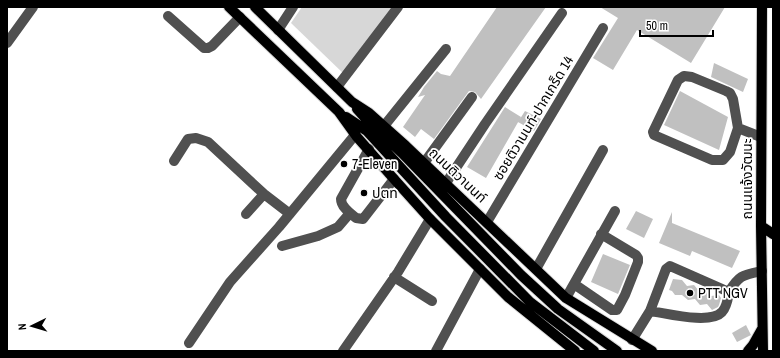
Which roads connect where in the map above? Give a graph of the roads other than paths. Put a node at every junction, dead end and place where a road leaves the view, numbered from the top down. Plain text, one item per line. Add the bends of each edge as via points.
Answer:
1 (34, 7) edge
2 (229, 7) edge
3 (255, 7) edge
4 (293, 7) edge
5 (398, 7) edge
6 (762, 7) edge
7 (562, 13) dead end
8 (168, 16) dead end
9 (240, 17) junction
10 (602, 28) dead end
11 (278, 30) junction
12 (7, 43) edge
13 (446, 49) dead end
14 (337, 87) junction
15 (472, 97) dead end
16 (352, 102) junction
17 (339, 112) junction
18 (384, 126) junction
19 (738, 128) junction
20 (355, 135) junction
21 (762, 136) junction
22 (368, 149) junction
23 (602, 150) dead end
24 (174, 161) dead end
25 (424, 163) junction
26 (394, 179) junction
27 (446, 183) junction
28 (264, 194) junction
29 (615, 211) dead end
30 (350, 213) junction
31 (246, 214) dead end
32 (290, 214) junction
33 (430, 219) junction
34 (487, 222) junction
35 (761, 226) junction
36 (602, 234) junction
37 (773, 234) edge
38 (282, 246) dead end
39 (480, 269) junction
40 (536, 269) junction
41 (762, 271) junction
42 (394, 277) junction
43 (574, 284) junction
44 (729, 292) junction
45 (566, 298) junction
46 (432, 301) dead end
47 (650, 311) junction
48 (762, 329) junction
49 (632, 340) junction
50 (189, 343) dead end
51 (343, 351) edge
52 (436, 351) edge
53 (575, 351) edge
54 (594, 351) edge
55 (617, 351) edge
56 (652, 351) edge
57 (748, 351) edge
58 (763, 351) edge

1 - 12 street
2 - 9 main road
3 - 11 main road, ถนนติวานนท์
4 - 11 street
5 - 14 street
6 - 21 main road, ถนนแจ้งวัฒนะ
7 - 27 street
8 - 9 street via 204,48 212,46
9 - 17 main road
10 - 34 street, ซอยติวานนท์-ปากเกร็ด 14
11 - 14 main road, ถนนติวานนท์
13 - 18 street
14 - 16 main road, ถนนติวานนท์
15 - 25 street
16 - 18 main road, ถนนติวานนท์
16 - 55 main road via 521,275 558,309
17 - 20 main road
17 - 54 main road via 367,131 446,217 530,302
18 - 25 main road, ถนนติวานนท์
19 - 19 street via 730,93 684,76 678,80 652,132 717,161 723,160 730,152
19 - 21 street
20 - 22 main road
20 - 32 street
21 - 35 main road, ถนนแจ้งวัฒนะ
22 - 26 main road
22 - 30 street via 341,199 343,206
23 - 40 street
24 - 28 street via 188,139 196,138 208,142
25 - 27 main road, ถนนติวานนท์
26 - 30 street via 363,218 356,218
26 - 33 main road
27 - 34 main road, ถนนติวานนท์
28 - 31 street
28 - 32 street
29 - 36 street
30 - 38 street via 338,227 318,236
32 - 50 street via 230,282
33 - 39 main road
33 - 42 street
34 - 40 main road, ถนนติวานนท์
35 - 37 main road
35 - 41 main road, ถนนแจ้งวัฒนะ
36 - 43 street
36 - 43 street via 638,258 625,296 617,310 612,310
39 - 52 street
39 - 53 main road via 508,296
40 - 45 main road, ถนนติวานนท์
41 - 44 street via 738,278
41 - 48 main road, ถนนแจ้งวัฒนะ
42 - 46 street
42 - 51 street
43 - 45 street
44 - 47 street via 724,311 714,317 700,318
44 - 47 street via 670,266 666,269
45 - 49 main road, ถนนติวานนท์
47 - 49 street
48 - 57 main road
48 - 58 main road, ถนนแจ้งวัฒนะ
49 - 56 main road, ถนนติวานนท์

